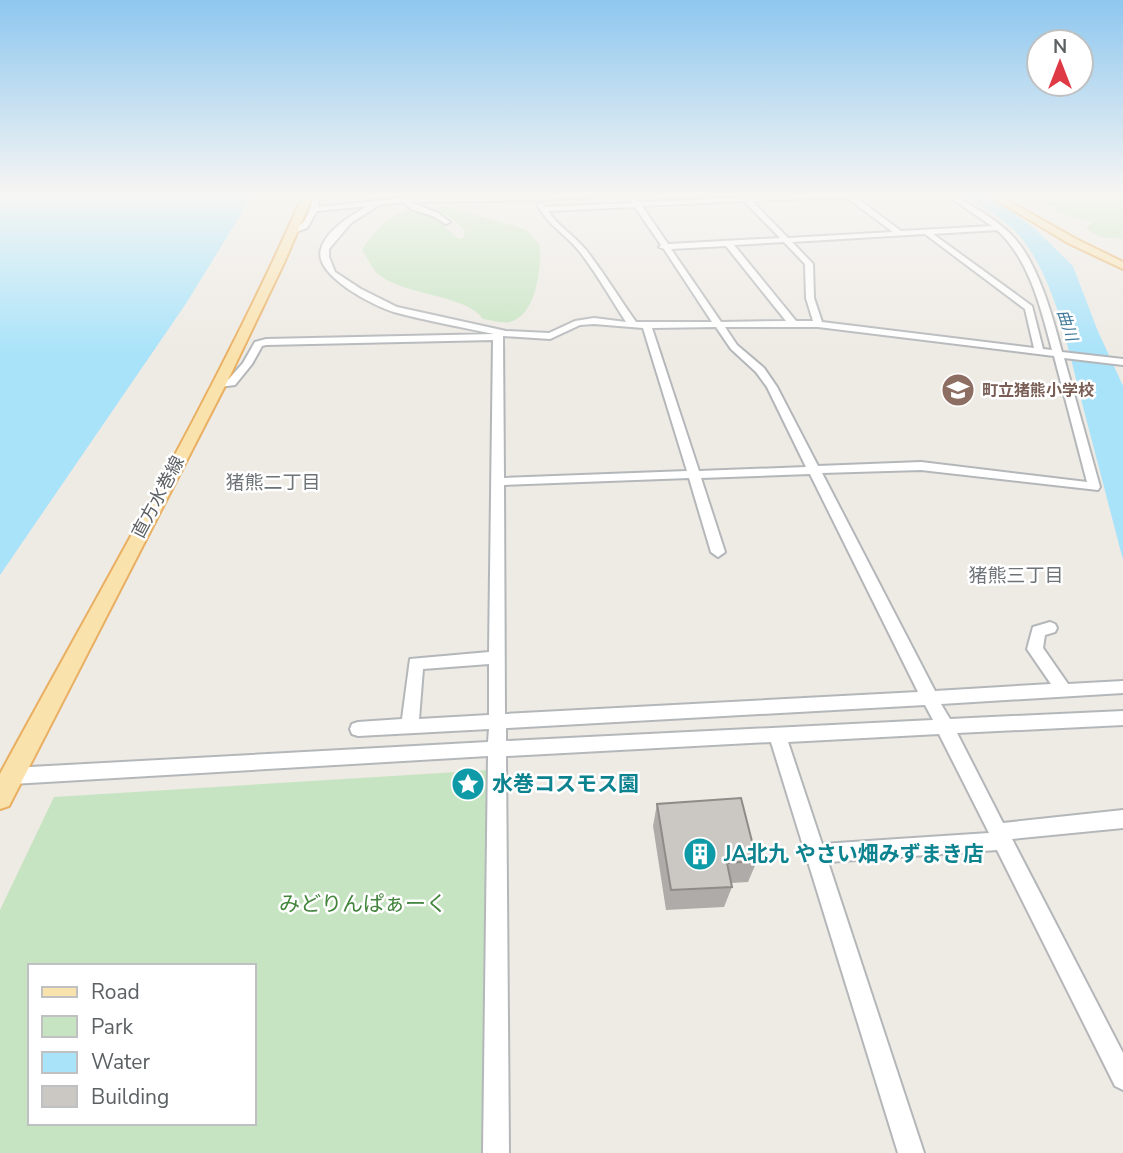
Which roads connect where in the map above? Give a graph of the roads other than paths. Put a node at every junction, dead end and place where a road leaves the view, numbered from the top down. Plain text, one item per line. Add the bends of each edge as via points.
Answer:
1 (286, 247) edge
2 (326, 247) edge
3 (580, 247) edge
4 (663, 247) joint
5 (666, 247) edge
6 (732, 247) edge
7 (793, 247) edge
8 (946, 247) edge
9 (1016, 247) edge
10 (1087, 247) edge
11 (1092, 247) edge
12 (1123, 264) edge
13 (793, 324) junction
14 (818, 324) junction
15 (633, 325) junction
16 (647, 326) junction
17 (719, 326) junction
18 (502, 335) junction
19 (1039, 351) junction
20 (1057, 353) junction
21 (1121, 361) edge
22 (219, 384) junction
23 (813, 470) junction
24 (693, 475) junction
25 (497, 482) junction
26 (718, 552) dead end
27 (1050, 628) dead end
28 (495, 658) junction
29 (1123, 687) edge
30 (1063, 689) junction
31 (928, 696) junction
32 (1123, 718) edge
33 (495, 721) junction
34 (410, 726) junction
35 (358, 729) dead end
36 (944, 729) junction
37 (777, 735) junction
38 (495, 749) junction
39 (12, 776) junction
40 (0, 798) edge
41 (1123, 819) edge
42 (1000, 836) junction
43 (814, 854) junction
44 (1123, 1078) edge
45 (496, 1153) edge
46 (911, 1153) edge

1 - 22 main road, 直方水巻線
2 - 18 street via 332,273 394,309
3 - 15 street
4 - 5 street
4 - 17 street
6 - 13 street
7 - 14 street via 809,264 810,298
8 - 19 street via 1029,309
9 - 20 street via 1046,309
10 - 12 main road
11 - 12 main road
13 - 14 street
13 - 17 street
14 - 19 street
15 - 16 street
15 - 18 street via 594,321 550,336
16 - 17 street
16 - 24 street
17 - 23 street via 772,387
18 - 22 street via 266,342 258,344 231,383
18 - 25 street
19 - 20 street
20 - 21 street
20 - 23 street via 1094,487 921,466
22 - 39 main road, 直方水巻線
23 - 24 street
23 - 31 street
24 - 25 street
24 - 26 street
25 - 28 street
27 - 30 street via 1038,631 1035,649
28 - 33 street
28 - 34 street via 416,663
29 - 30 street
30 - 31 street
31 - 33 street
31 - 36 street
32 - 36 street
33 - 34 street
33 - 38 street
34 - 35 street
36 - 37 street
36 - 42 street
37 - 38 street
37 - 43 street
38 - 39 street
38 - 45 street
39 - 40 main road, 直方水巻線
41 - 42 street
42 - 43 street
42 - 44 street
43 - 46 street

